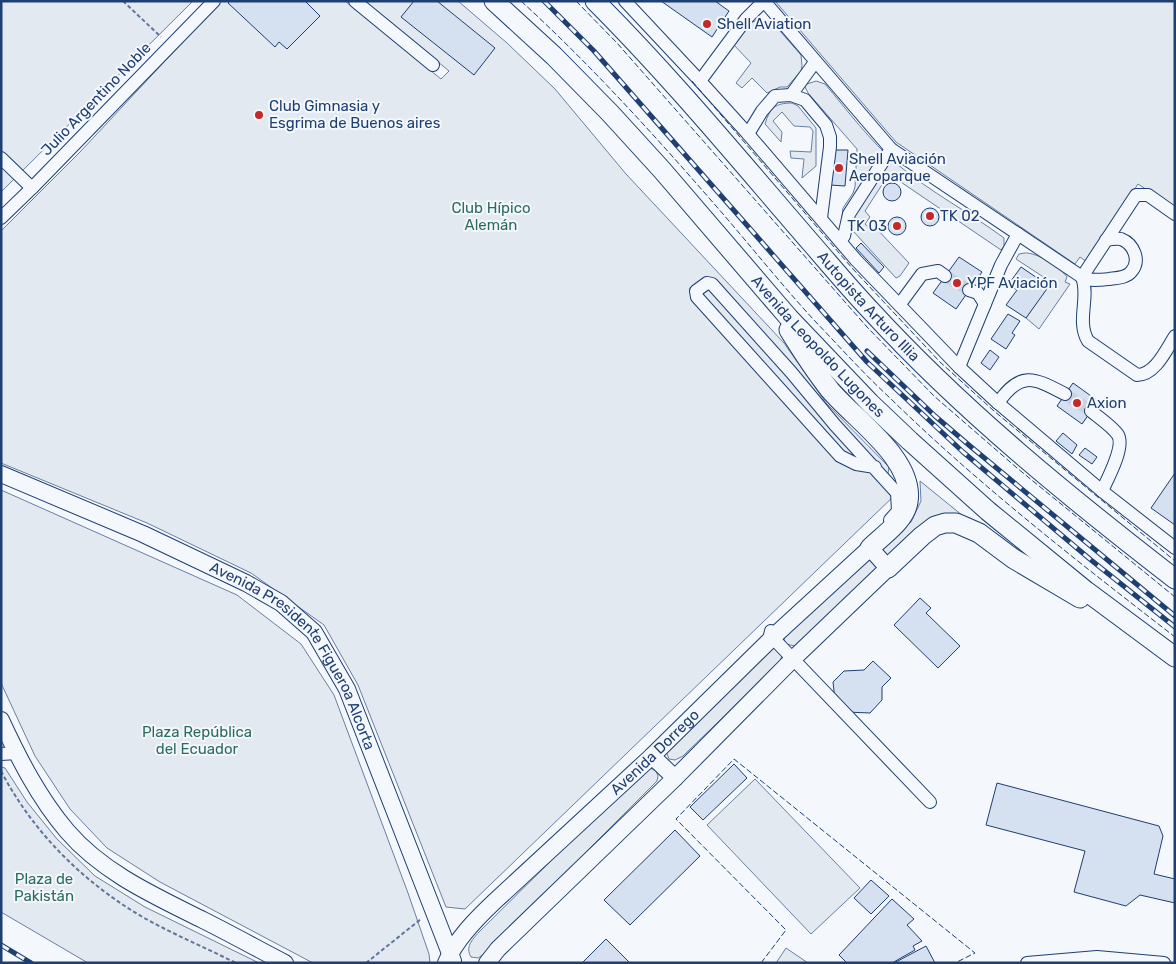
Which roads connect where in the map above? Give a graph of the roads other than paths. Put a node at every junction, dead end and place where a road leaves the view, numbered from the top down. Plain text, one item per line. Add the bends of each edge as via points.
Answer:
1 (214, 1) edge
2 (355, 1) edge
3 (494, 1) edge
4 (595, 1) edge
5 (625, 1) edge
6 (815, 62) junction
7 (433, 64) dead end
8 (700, 81) junction
9 (790, 95) junction
10 (748, 134) junction
11 (891, 149) junction
12 (1, 158) edge
13 (32, 188) junction
14 (1175, 214) edge
15 (1, 218) edge
16 (821, 218) junction
17 (1018, 234) junction
18 (1106, 240) junction
19 (840, 241) junction
20 (946, 276) tunnel mouth
21 (1082, 277) junction
22 (759, 283) junction
23 (969, 290) tunnel mouth
24 (900, 304) junction
25 (985, 304) junction
26 (1175, 336) edge
27 (959, 366) junction
28 (1065, 394) tunnel mouth
29 (998, 402) junction
30 (1091, 411) tunnel mouth
31 (875, 468) junction
32 (1, 474) edge
33 (1102, 491) junction
34 (870, 548) junction
35 (1175, 548) edge
36 (888, 568) junction
37 (1175, 579) edge
38 (773, 637) junction
39 (1148, 638) junction
40 (1175, 657) edge
41 (794, 658) junction
42 (1, 720) edge
43 (9, 754) edge
44 (652, 756) junction
45 (675, 778) junction
46 (930, 802) dead end
47 (450, 960) edge
48 (1102, 960) edge
49 (284, 963) edge
50 (487, 963) edge
51 (1027, 963) edge
52 (1164, 963) edge

1 - 13 street, Julio Argentino Noble
2 - 7 street
3 - 22 highway, Avenida Leopoldo Lugones via 610,113
4 - 37 highway, Autopista Arturo Illia via 663,72 872,312 931,372 998,434
5 - 8 street
6 - 8 street via 764,1 746,19
6 - 9 street
6 - 11 street
8 - 10 street
9 - 10 street via 775,96 768,102
9 - 16 street via 805,100 826,125 830,137
10 - 16 street
11 - 17 street
11 - 19 street via 849,214
12 - 13 street
13 - 15 street, Julio Argentino Noble
14 - 18 street via 1148,195 1136,195
16 - 19 street
17 - 21 street
17 - 25 street
18 - 21 street
18 - 21 street via 1120,239 1133,249 1136,258 1131,273 1097,280
19 - 24 street
20 - 24 street via 938,271 922,274
21 - 26 street via 1085,288 1084,335 1137,375 1148,373 1153,368
22 - 34 highway via 811,365 839,400 888,449 905,476 909,488 904,514
22 - 39 highway, Avenida Leopoldo Lugones via 815,346 910,441 1086,591
23 - 25 street via 978,293
24 - 27 street
25 - 27 street
27 - 29 street
28 - 29 street via 1026,379
29 - 33 street
30 - 33 street via 1118,434 1120,442
31 - 31 street via 712,284 707,283 696,291 697,297 840,456
31 - 38 street via 897,493 898,511 884,528 772,630
32 - 47 main road, Avenida Presidente Figueroa Alcorta via 143,534 246,583 281,603 314,632 347,689
33 - 35 street
34 - 36 main road
34 - 38 main road, Avenida Dorrego
36 - 39 highway via 935,526 956,523 978,533 1014,559
36 - 41 main road
38 - 41 street
38 - 44 main road, Avenida Dorrego
39 - 40 highway, Avenida Leopoldo Lugones
41 - 45 main road
41 - 46 street
42 - 43 main road
43 - 49 main road via 67,831 102,864 146,891
44 - 45 main road
44 - 47 main road, Avenida Dorrego via 481,914
45 - 50 main road
48 - 51 street via 1081,958
48 - 52 street

